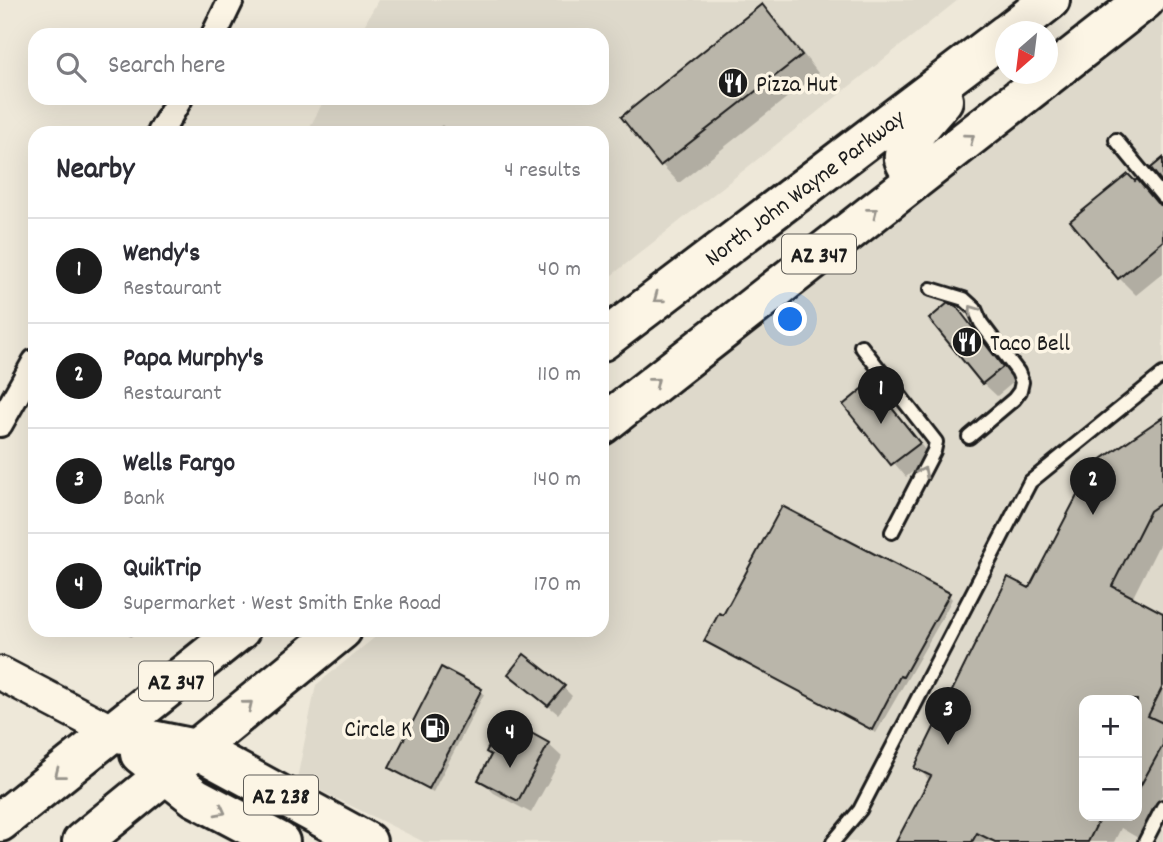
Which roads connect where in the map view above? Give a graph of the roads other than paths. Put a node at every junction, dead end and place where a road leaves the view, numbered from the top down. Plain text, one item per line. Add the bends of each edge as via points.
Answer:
1 (1050, 0) edge
2 (1145, 0) edge
3 (231, 1) edge
4 (1023, 21) edge
5 (218, 28) edge
6 (995, 43) edge
7 (995, 45) edge
8 (176, 105) edge
9 (164, 126) edge
10 (1116, 140) dead end
11 (915, 178) junction
12 (1163, 197) edge
13 (931, 289) dead end
14 (609, 336) edge
15 (861, 346) dead end
16 (28, 374) edge
17 (1163, 374) edge
18 (609, 419) edge
19 (0, 424) edge
20 (969, 437) dead end
21 (892, 532) dead end
22 (231, 637) edge
23 (333, 637) edge
24 (0, 673) edge
25 (113, 732) junction
26 (196, 749) junction
27 (166, 773) junction
28 (1163, 807) edge
29 (0, 822) edge
30 (82, 842) edge
31 (280, 842) edge
32 (367, 842) edge
33 (833, 842) edge
34 (1145, 842) edge

1 - 4 main road, North John Wayne Parkway / AZ 347
11 -> 2 main road, AZ 347
3 - 5 street
6 -> 14 main road, North John Wayne Parkway / AZ 347
7 - 11 main road via 907,145 904,159
8 - 9 street
10 - 12 lane
18 -> 11 main road, AZ 347
20 -> 13 lane via 1014,399 1022,382 975,309 964,299
21 -> 15 lane via 936,442
16 - 19 street
17 - 33 lane via 1030,482 860,810
22 - 25 main road, AZ 347
26 -> 23 main road, AZ 347
24 - 25 street
25 - 26 main road, AZ 238
25 - 27 main road, AZ 238
25 -> 29 main road, AZ 347
26 - 27 main road, AZ 347
26 - 32 main road, AZ 238
27 - 30 main road, AZ 347
27 -> 31 main road, AZ 238 via 195,797
28 - 34 lane

